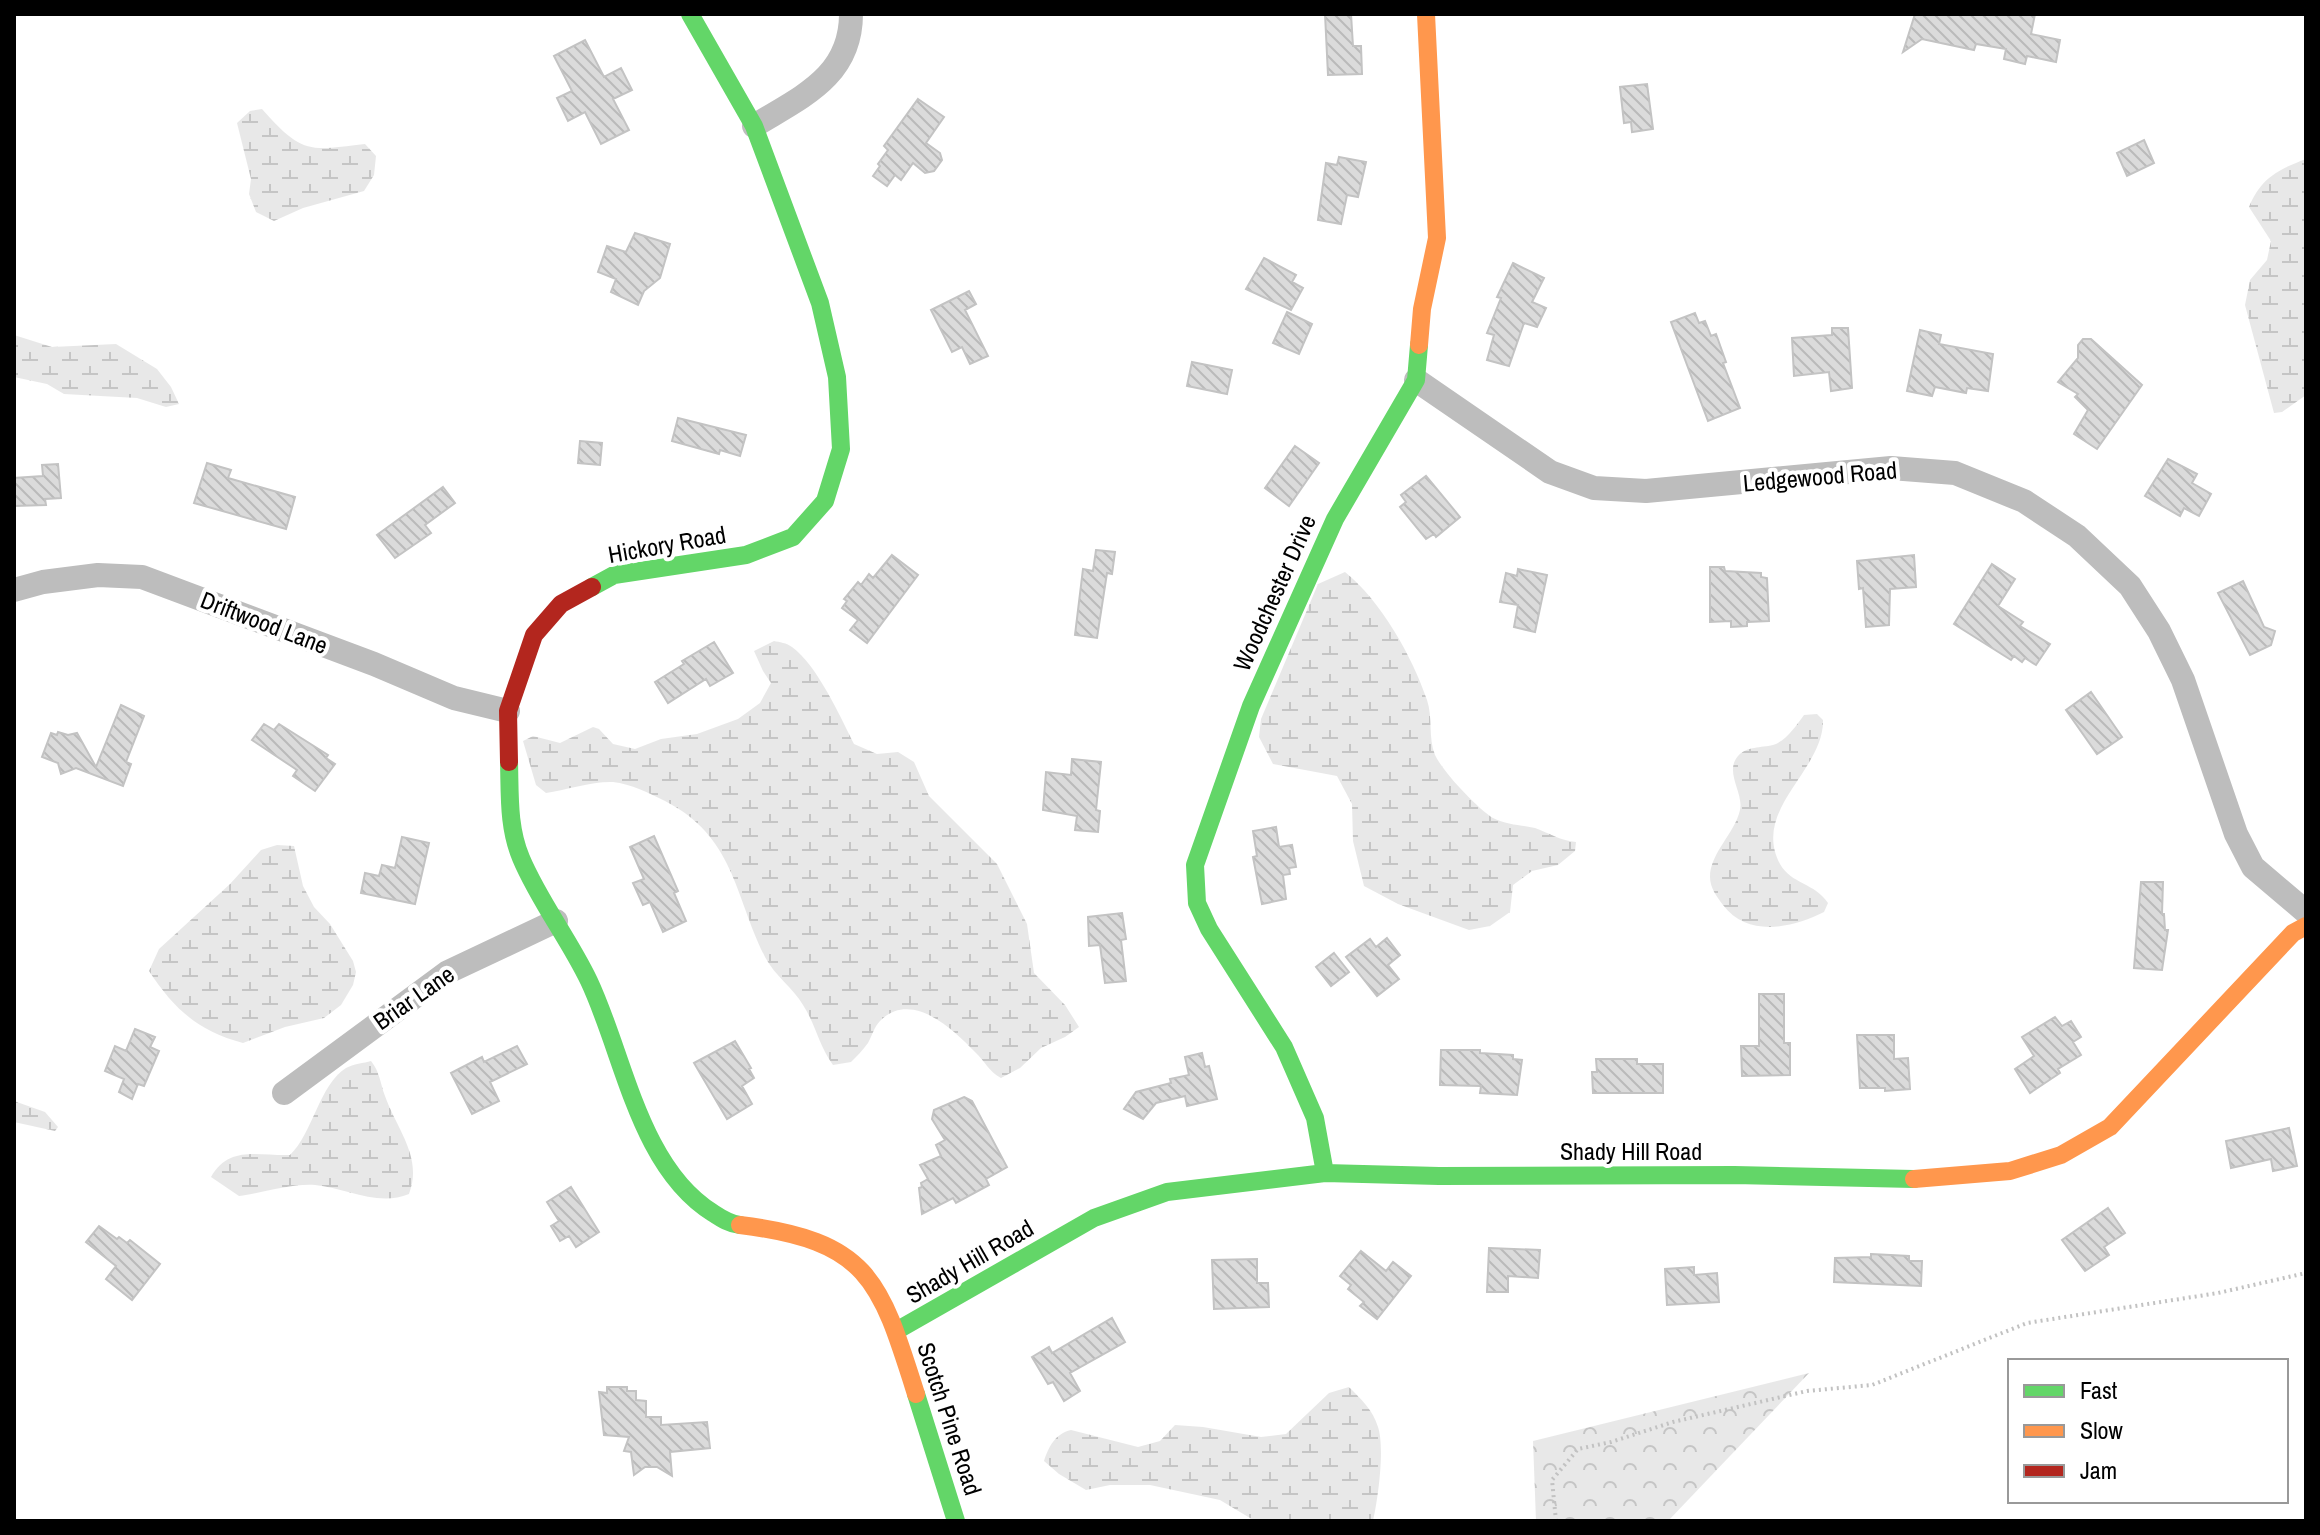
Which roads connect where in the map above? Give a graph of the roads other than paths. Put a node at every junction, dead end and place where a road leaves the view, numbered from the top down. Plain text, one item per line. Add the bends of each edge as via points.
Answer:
1 (690, 14) edge
2 (851, 14) edge
3 (1426, 14) edge
4 (754, 126) junction
5 (1416, 380) junction
6 (14, 590) edge
7 (508, 711) junction
8 (2306, 912) edge
9 (556, 921) junction
10 (2306, 926) edge
11 (284, 1093) dead end
12 (1325, 1173) junction
13 (896, 1331) junction
14 (956, 1521) edge

1 - 4 street, Hickory Road
2 - 4 street via 839,64 818,87
3 - 5 street, Woodchester Drive via 1437,238 1422,309
4 - 7 street, Hickory Road via 820,303 837,377 841,449 825,501 793,537 746,555 614,575 561,604 534,635
5 - 8 street, Ledgewood Road via 1550,472 1594,488 1659,491 1891,468 1955,473 2024,501 2077,536 2130,586 2183,680 2236,834 2253,867
5 - 12 street, Woodchester Drive via 1335,519 1251,706 1195,865 1197,903 1284,1047 1315,1118
6 - 7 street, Driftwood Lane via 98,575 142,577 454,698
7 - 9 street, Hickory Road via 510,819 521,858
9 - 11 street, Briar Lane via 448,972
9 - 13 street, Hickory Road via 589,981 645,1126 670,1172 694,1201 731,1224 781,1230 834,1248 862,1269 878,1290
10 - 12 street, Shady Hill Road via 2293,933 2110,1127 2061,1155 2010,1171 1921,1179
12 - 13 street, Shady Hill Road via 1167,1192 1094,1218
13 - 14 street, Scotch Pine Road

